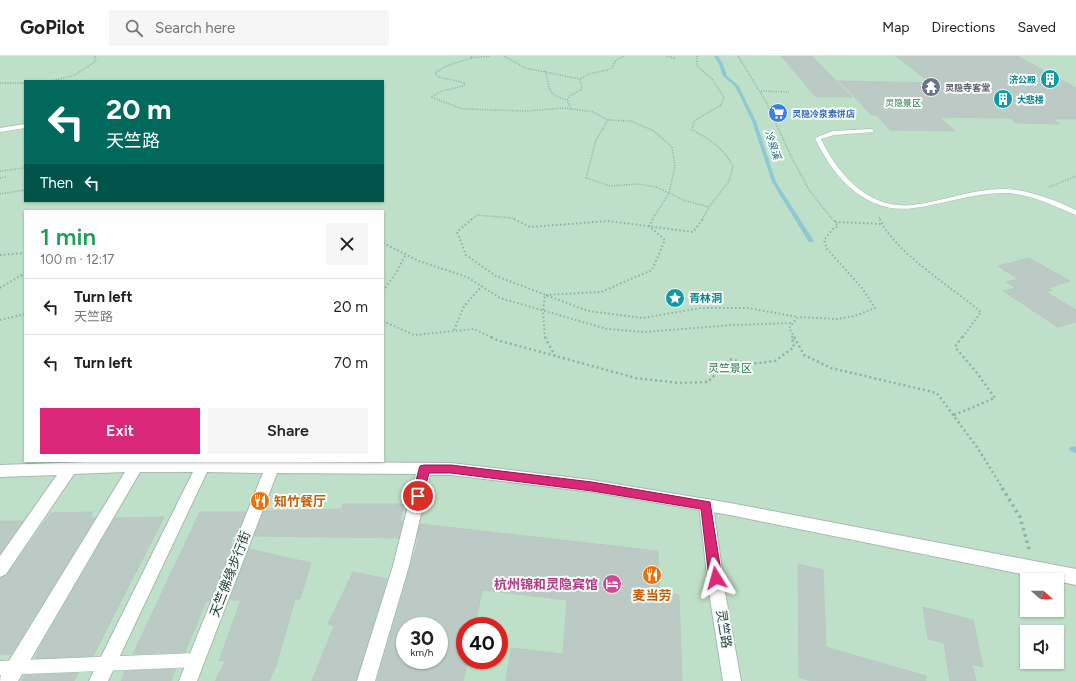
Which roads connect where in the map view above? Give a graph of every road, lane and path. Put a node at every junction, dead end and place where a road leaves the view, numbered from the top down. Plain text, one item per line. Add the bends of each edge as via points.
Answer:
1 (96, 56) edge
2 (490, 56) edge
3 (504, 56) edge
4 (625, 56) edge
5 (666, 56) edge
6 (675, 56) edge
7 (697, 56) edge
8 (738, 56) edge
9 (471, 57) edge
10 (545, 71) junction
11 (580, 79) junction
12 (56, 80) edge
13 (0, 82) edge
14 (24, 83) edge
15 (760, 91) junction
16 (789, 92) dead end
17 (567, 100) junction
18 (571, 109) junction
19 (608, 120) junction
20 (24, 126) edge
21 (0, 130) edge
22 (871, 131) dead end
23 (24, 168) edge
24 (0, 171) edge
25 (1076, 176) edge
26 (6, 177) dead end
27 (0, 178) edge
28 (24, 190) edge
29 (669, 193) junction
30 (0, 194) edge
31 (1028, 195) junction
32 (878, 204) junction
33 (709, 207) junction
34 (1076, 213) edge
35 (835, 222) junction
36 (882, 224) junction
37 (649, 226) junction
38 (384, 243) edge
39 (24, 253) edge
40 (406, 254) junction
41 (0, 255) edge
42 (24, 274) edge
43 (482, 286) junction
44 (0, 288) edge
45 (384, 290) edge
46 (545, 295) junction
47 (543, 312) junction
48 (24, 314) edge
49 (798, 316) junction
50 (0, 320) edge
51 (384, 321) edge
52 (793, 323) junction
53 (454, 330) junction
54 (792, 334) junction
55 (555, 356) junction
56 (954, 416) junction
57 (136, 466) junction
58 (203, 467) junction
59 (70, 468) junction
60 (272, 468) junction
61 (424, 469) junction
62 (2, 473) edge
63 (706, 505) junction
64 (1034, 567) junction
65 (0, 569) edge
66 (1076, 577) edge
67 (197, 660) junction
68 (106, 663) junction
69 (8, 672) edge
70 (98, 681) edge
71 (188, 681) edge
72 (366, 681) edge
73 (732, 681) edge

1 - 12 path via 96,61 75,76
2 - 9 path
3 - 10 path via 525,68
4 - 11 path via 615,60 612,68 607,71 585,74
5 - 6 path
7 - 33 path via 697,66 711,78 724,97 721,105 694,121 692,130 726,152 734,166 729,181
8 - 15 path
9 - 18 path via 435,73 439,77 465,83 463,86 430,97 463,109
10 - 11 path
10 - 17 path via 548,87 556,97
11 - 17 path via 582,89
13 - 14 path
15 - 16 path
15 - 35 path via 809,190
17 - 18 path
18 - 19 path via 593,112
19 - 29 path via 631,121 654,131 672,147 675,166
19 - 29 path via 596,137 586,178 611,186 638,184 656,187
20 - 21 lane
22 - 32 lane via 833,133 818,138 836,171 855,191
23 - 24 path
25 - 31 path
26 - 27 path
28 - 30 path
29 - 33 path
29 - 37 path
31 - 32 lane via 1005,191 971,194 908,207
31 - 34 lane
32 - 36 path via 879,220
33 - 37 path via 693,232
35 - 36 path
35 - 49 path via 838,226 824,240 827,249 862,288 875,308 855,316 837,319
36 - 56 path via 915,260 981,312 955,347 995,398
37 - 46 path via 665,240 652,270 601,292
37 - 46 path via 608,221 530,227 512,218 477,215 456,232 466,255 496,276
38 - 40 path
39 - 41 path
40 - 43 path via 467,277
40 - 45 path
42 - 44 path
43 - 47 path via 500,298
43 - 53 path via 464,306
46 - 47 path
46 - 49 path via 588,311 643,318 701,308 740,308
47 - 52 path via 607,329 645,332
47 - 55 path via 544,336
48 - 50 path
49 - 52 path
51 - 53 path via 414,335
52 - 54 path via 789,328
53 - 55 path via 474,329 497,340
54 - 55 path via 794,347 775,361 750,364 730,359 708,382 679,383 636,378
54 - 56 path via 804,354 832,368 937,393
56 - 64 path via 979,450 1020,517
57 - 58 street
57 - 59 street
57 - 69 street
58 - 60 street
58 - 68 street
59 - 62 street
59 - 65 street
60 - 61 street
60 - 67 street, 天竺佛缘步行街
61 - 63 street via 451,469 592,486
61 - 72 street via 401,566
63 - 64 street
63 - 73 street, 灵竺路
64 - 66 street
67 - 68 lane
67 - 71 street, 天竺佛缘步行街
68 - 69 lane
68 - 70 street

